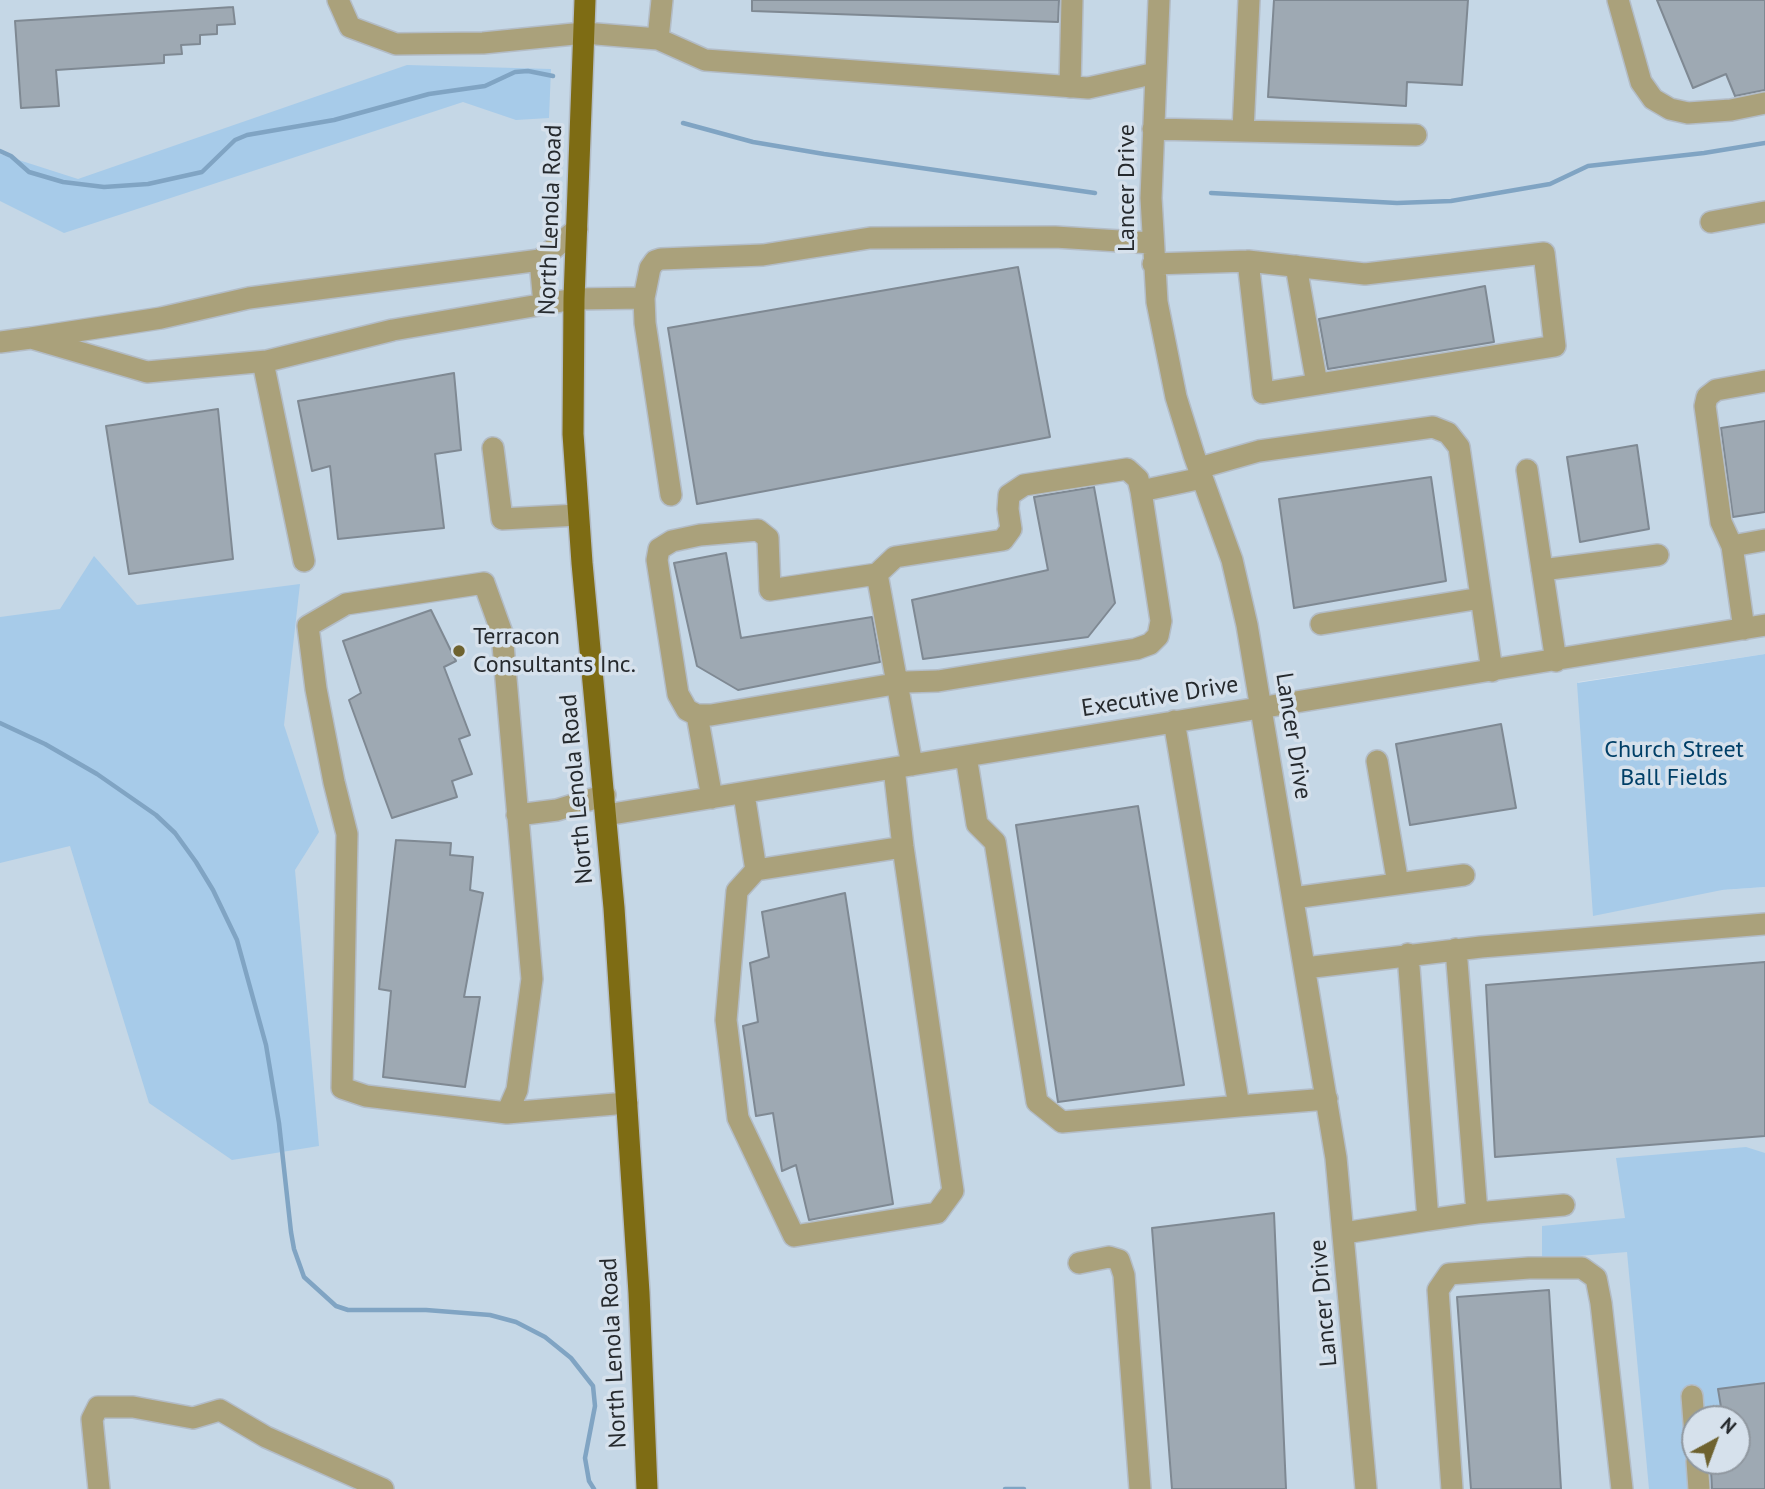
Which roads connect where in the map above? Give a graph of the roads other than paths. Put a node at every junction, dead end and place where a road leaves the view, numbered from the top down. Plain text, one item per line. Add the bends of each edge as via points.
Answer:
1 (338, 0) edge
2 (585, 0) edge
3 (662, 0) edge
4 (1072, 0) edge
5 (1159, 0) edge
6 (1249, 0) edge
7 (1618, 0) edge
8 (584, 33) junction
9 (659, 39) junction
10 (1156, 73) junction
11 (1070, 87) junction
12 (1765, 103) edge
13 (1153, 129) junction
14 (1243, 131) junction
15 (1416, 135) dead end
16 (1765, 212) edge
17 (1712, 222) dead end
18 (577, 229) junction
19 (1153, 254) junction
20 (540, 260) junction
21 (1248, 261) junction
22 (1296, 266) junction
23 (643, 298) junction
24 (574, 299) junction
25 (544, 304) junction
26 (31, 338) junction
27 (0, 342) edge
28 (267, 361) junction
29 (1765, 381) edge
30 (1317, 384) junction
31 (493, 448) dead end
32 (1527, 470) dead end
33 (1201, 473) junction
34 (1141, 491) junction
35 (671, 495) dead end
36 (578, 515) junction
37 (1765, 540) edge
38 (1732, 546) junction
39 (1658, 555) dead end
40 (304, 561) dead end
41 (1542, 570) junction
42 (877, 574) junction
43 (1481, 597) junction
44 (1321, 624) dead end
45 (1754, 627) edge
46 (1556, 661) junction
47 (1492, 671) junction
48 (898, 683) junction
49 (1261, 707) junction
50 (697, 715) junction
51 (1174, 721) junction
52 (966, 756) junction
53 (1377, 761) dead end
54 (903, 766) junction
55 (744, 794) junction
56 (712, 798) junction
57 (605, 805) junction
58 (517, 814) junction
59 (903, 847) junction
60 (756, 870) junction
61 (1464, 875) dead end
62 (1398, 884) junction
63 (1293, 898) junction
64 (1765, 924) edge
65 (1456, 949) junction
66 (1408, 954) junction
67 (1305, 968) junction
68 (1327, 1099) junction
69 (627, 1103) junction
70 (1238, 1105) junction
71 (507, 1113) junction
72 (1564, 1205) dead end
73 (1477, 1213) junction
74 (1428, 1220) junction
75 (1344, 1233) junction
76 (1079, 1263) dead end
77 (1692, 1396) dead end
78 (1693, 1405) edge
79 (99, 1489) edge
80 (383, 1489) edge
81 (647, 1489) edge
82 (1140, 1489) edge
83 (1366, 1489) edge
84 (1452, 1489) edge
85 (1622, 1489) edge

1 - 8 street via 350,27 396,44 483,43
2 - 8 main road, North Lenola Road
3 - 9 street
4 - 11 street
5 - 10 street, Lancer Drive
6 - 14 street
7 - 12 street via 1641,82 1653,99 1688,113
8 - 9 street
8 - 18 main road, North Lenola Road
9 - 11 street via 705,60
10 - 11 street via 1088,88
10 - 13 street, Lancer Drive
13 - 14 street
13 - 19 street, Lancer Drive
14 - 15 street
16 - 17 street
18 - 20 street
18 - 24 main road, North Lenola Road
19 - 21 street
19 - 23 street via 1055,237 870,238 763,255 661,259 650,268
19 - 33 street, Lancer Drive via 1168,367
20 - 25 street
20 - 26 street via 249,298 161,318
21 - 22 street
21 - 30 street via 1263,393
22 - 30 street
22 - 30 street via 1365,274 1544,253 1555,346
23 - 24 street
23 - 35 street
24 - 25 street
24 - 36 main road, North Lenola Road
25 - 28 street via 393,330
26 - 27 street
26 - 28 street via 147,372
28 - 40 street via 263,362
29 - 38 street via 1716,390 1705,406 1721,522
31 - 36 street via 502,519
32 - 41 street
33 - 34 street
33 - 43 street via 1259,451 1440,428 1459,447
33 - 49 street, Lancer Drive via 1238,582
34 - 42 street via 1138,479 1127,469 1024,485 1009,495 1011,529 1003,540 895,557
34 - 48 street via 1161,621 1158,636 1150,644 938,681
36 - 57 main road, North Lenola Road
37 - 38 street
38 - 45 street
39 - 41 street
41 - 46 street
42 - 48 street
42 - 50 street via 770,590 768,538 758,530 700,534 659,549 678,694 687,710
43 - 44 street
43 - 47 street
45 - 46 street, Executive Drive
46 - 47 street, Executive Drive
47 - 49 street, Executive Drive
48 - 50 street
48 - 54 street
49 - 51 street, Executive Drive
49 - 63 street, Lancer Drive
50 - 56 street
51 - 52 street, Executive Drive
51 - 70 street
52 - 54 street, Executive Drive
52 - 70 street via 977,824 995,842 1037,1102 1062,1122
53 - 62 street
54 - 55 street, Executive Drive
54 - 59 street
55 - 56 street, Executive Drive
55 - 60 street
56 - 57 street, Executive Drive
57 - 58 street, Executive Drive
57 - 69 main road, North Lenola Road
58 - 71 street via 532,979 517,1090
58 - 71 street via 502,633 484,583 346,604 308,626 347,834 342,1088 366,1096
59 - 60 street
59 - 60 street via 953,1191 937,1213 794,1236 738,1118 726,1020 737,891
61 - 62 street
62 - 63 street
63 - 67 street, Lancer Drive
64 - 65 street
65 - 66 street
65 - 73 street
66 - 67 street
66 - 74 street
67 - 68 street, Lancer Drive
68 - 70 street
68 - 75 street, Lancer Drive
69 - 71 street
69 - 81 main road, North Lenola Road
72 - 73 street
73 - 74 street
74 - 75 street
75 - 83 street, Lancer Drive
76 - 82 street via 1109,1256 1119,1260 1124,1275
77 - 78 street
79 - 80 street via 92,1419 98,1407 133,1407 193,1418 220,1410 266,1437
84 - 85 street via 1438,1290 1450,1274 1530,1268 1582,1268 1596,1278

